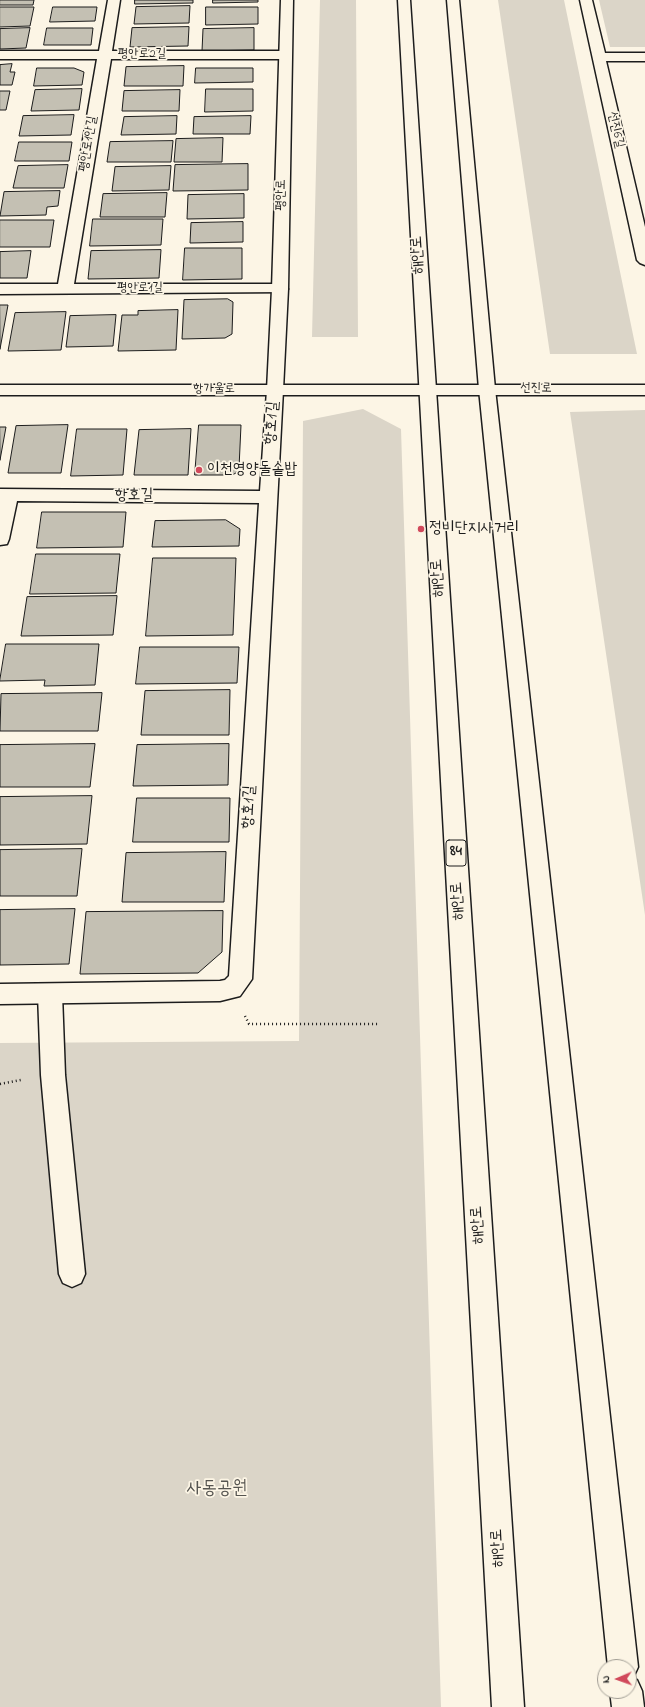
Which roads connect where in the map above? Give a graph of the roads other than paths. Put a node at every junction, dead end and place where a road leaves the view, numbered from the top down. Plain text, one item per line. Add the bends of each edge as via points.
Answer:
1 (114, 0) edge
2 (287, 0) edge
3 (404, 0) edge
4 (453, 0) edge
5 (586, 0) edge
6 (0, 54) edge
7 (103, 55) junction
8 (284, 55) junction
9 (598, 57) junction
10 (645, 57) edge
11 (645, 260) edge
12 (280, 288) junction
13 (0, 289) edge
14 (64, 289) junction
15 (487, 389) junction
16 (0, 390) edge
17 (275, 390) junction
18 (428, 390) junction
19 (645, 390) edge
20 (4, 495) edge
21 (268, 497) junction
22 (0, 539) edge
23 (0, 994) edge
24 (50, 994) junction
25 (72, 1274) dead end
26 (622, 1659) edge
27 (508, 1707) edge

1 - 7 main road, 평안로1안길
2 - 8 main road, 평안로
3 - 18 main road, 해안로 / 84
4 - 15 main road
5 - 9 main road, 선진6길
6 - 7 main road, 평안로2길
7 - 8 main road, 평안로2길
7 - 14 main road, 평안로1안길
8 - 12 main road, 평안로
9 - 10 main road
9 - 11 main road, 선진6길
12 - 14 main road, 평안로1길
12 - 17 main road, 평안로
13 - 14 main road, 평안로1길
15 - 18 main road, 선진로
15 - 19 main road, 선진로
15 - 26 main road
16 - 17 main road, 항가울로
17 - 18 main road, 항가울로
17 - 21 main road, 항호1길
18 - 27 main road, 해안로 / 84
20 - 21 main road, 항호길
20 - 22 main road
21 - 24 main road, 항호1길 via 240,979 232,989 220,991
23 - 24 main road
24 - 25 main road via 53,1075

